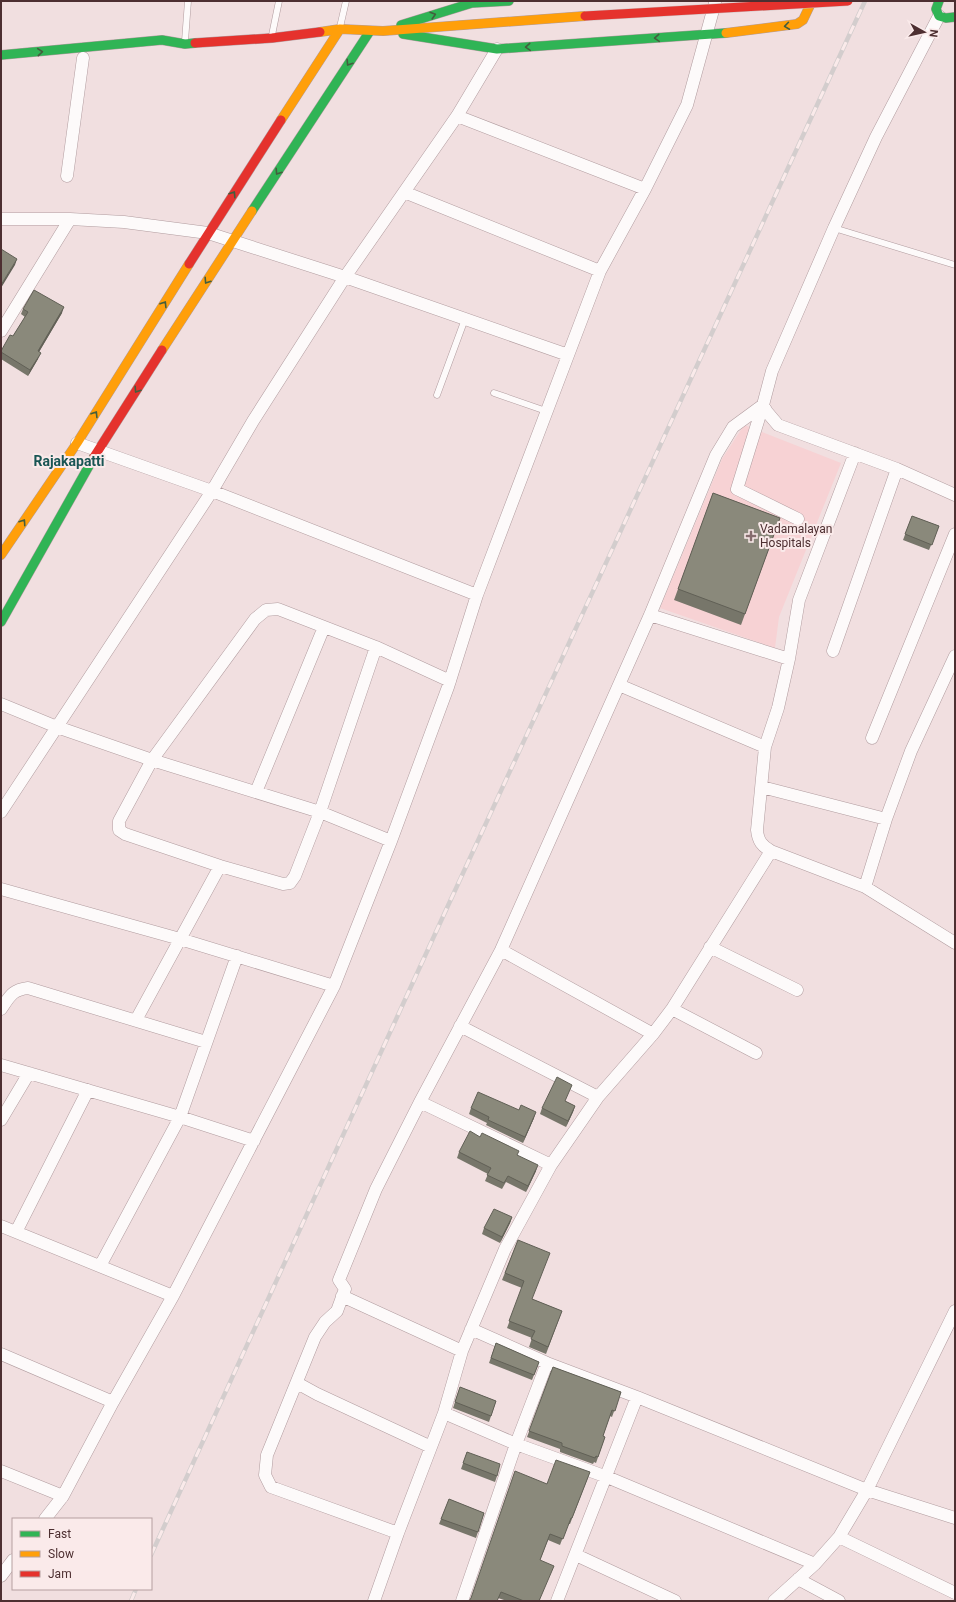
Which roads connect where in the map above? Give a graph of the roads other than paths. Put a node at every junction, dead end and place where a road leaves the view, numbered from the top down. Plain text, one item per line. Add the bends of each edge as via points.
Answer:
1 (188, 1) edge
2 (279, 1) edge
3 (346, 1) edge
4 (509, 1) edge
5 (716, 1) edge
6 (812, 1) edge
7 (848, 1) edge
8 (939, 1) edge
9 (472, 2) edge
10 (939, 16) junction
11 (955, 17) edge
12 (340, 29) junction
13 (370, 30) junction
14 (383, 31) junction
15 (706, 34) junction
16 (272, 38) junction
17 (185, 44) junction
18 (497, 49) junction
19 (163, 51) dead end
20 (1, 54) edge
21 (83, 58) dead end
22 (457, 116) junction
23 (67, 176) dead end
24 (645, 189) junction
25 (404, 192) junction
26 (1, 219) edge
27 (70, 219) junction
28 (834, 228) junction
29 (208, 233) junction
30 (232, 241) junction
31 (955, 266) edge
32 (600, 271) junction
33 (345, 277) junction
34 (465, 319) junction
35 (1, 331) edge
36 (568, 355) junction
37 (494, 393) dead end
38 (437, 395) dead end
39 (763, 405) junction
40 (546, 411) junction
41 (77, 443) junction
42 (98, 450) junction
43 (855, 453) junction
44 (897, 469) junction
45 (212, 491) junction
46 (955, 495) edge
47 (798, 519) dead end
48 (955, 534) edge
49 (1, 555) edge
50 (477, 595) junction
51 (650, 615) junction
52 (1, 622) edge
53 (324, 626) junction
54 (376, 647) junction
55 (832, 651) dead end
56 (955, 656) edge
57 (789, 659) junction
58 (450, 681) junction
59 (619, 685) junction
60 (1, 704) edge
61 (57, 727) junction
62 (872, 738) dead end
63 (765, 747) junction
64 (152, 760) junction
65 (762, 787) junction
66 (256, 792) junction
67 (1, 812) edge
68 (320, 812) junction
69 (886, 819) junction
70 (391, 841) junction
71 (771, 851) junction
72 (220, 866) junction
73 (865, 887) junction
74 (1, 889) edge
75 (180, 939) junction
76 (955, 943) edge
77 (710, 947) junction
78 (501, 950) junction
79 (237, 956) junction
80 (334, 986) junction
81 (797, 990) dead end
82 (1, 1009) edge
83 (672, 1009) junction
84 (136, 1020) junction
85 (460, 1026) junction
86 (653, 1034) junction
87 (206, 1042) junction
88 (756, 1053) dead end
89 (1, 1065) edge
90 (29, 1073) junction
91 (88, 1090) junction
92 (598, 1097) junction
93 (420, 1102) junction
94 (180, 1117) junction
95 (1, 1120) edge
96 (254, 1141) junction
97 (551, 1165) junction
98 (1, 1226) edge
99 (16, 1232) junction
100 (100, 1266) junction
101 (173, 1296) junction
102 (342, 1296) junction
103 (955, 1311) edge
104 (471, 1329) junction
105 (462, 1351) junction
106 (1, 1354) edge
107 (547, 1362) junction
108 (297, 1383) junction
109 (638, 1396) junction
110 (113, 1402) junction
111 (444, 1414) junction
112 (516, 1444) junction
113 (431, 1447) junction
114 (1, 1471) edge
115 (607, 1476) junction
116 (867, 1490) junction
117 (63, 1496) junction
118 (46, 1518) edge
119 (955, 1518) edge
120 (398, 1533) junction
121 (839, 1537) junction
122 (576, 1555) junction
123 (12, 1561) edge
124 (815, 1564) junction
125 (1, 1576) edge
126 (798, 1579) junction
127 (955, 1593) edge
128 (374, 1601) edge
129 (462, 1601) edge
130 (557, 1601) edge
131 (675, 1601) edge
132 (774, 1601) edge
133 (839, 1601) edge

1 - 17 lane
2 - 16 lane
3 - 12 lane
4 - 9 main road
5 - 15 street
6 -> 15 main road via 803,20 798,24
7 - 14 main road, bridge
8 - 10 main road via 936,8
14 -> 9 main road
10 - 11 main road
10 - 28 street via 876,137
12 - 13 main road
12 - 16 main road
29 -> 12 main road
13 - 14 main road
13 -> 30 main road
14 - 18 main road
15 -> 18 main road
15 - 24 street via 687,104
16 - 17 main road
17 - 19 main road
20 -> 17 main road via 162,40
18 - 22 street
21 - 23 street
22 - 24 street
22 - 25 street
24 - 32 street
25 - 32 street
25 - 33 street
26 - 27 street
27 - 29 street via 124,222
27 - 35 street
28 - 31 lane
28 - 39 street via 772,371
29 - 30 street
41 -> 29 main road
30 - 33 street
30 -> 42 main road
32 - 36 street
33 - 34 street
33 - 45 street via 253,421
34 - 36 street
34 - 38 lane
36 - 40 street
37 - 40 lane
39 - 43 street via 778,424
39 - 47 street via 737,489
39 - 51 street via 733,427 716,455
40 - 50 street
41 - 42 street
49 -> 41 main road
42 - 45 street
42 - 52 main road
43 - 44 street
43 - 57 street via 798,600
44 - 46 street
44 - 55 street
45 - 50 street
45 - 61 street
48 - 62 street
50 - 58 street
51 - 57 street
51 - 59 street
53 - 54 street
53 - 64 street via 278,609 266,610 255,619
53 - 66 street
54 - 58 street
54 - 68 street
56 - 69 street via 911,751
57 - 63 street via 778,708
58 - 70 street
59 - 63 street
59 - 78 street
60 - 61 street
61 - 64 street
61 - 67 street
63 - 65 street
64 - 66 street
64 - 72 street via 119,822 119,830
65 - 69 street
65 - 71 street via 758,839
66 - 68 street
68 - 70 street
68 - 72 street via 290,883 283,884
69 - 73 street
70 - 80 street
71 - 73 street
71 - 77 street
72 - 75 street
73 - 76 street
74 - 75 street
75 - 79 street
75 - 84 street
77 - 81 street
77 - 83 street
78 - 85 street
78 - 86 street
79 - 80 street
79 - 87 street
80 - 96 street
82 - 84 street via 11,994 18,989 28,988
83 - 86 street
83 - 88 street
84 - 87 street
85 - 92 street
85 - 93 street
86 - 92 street
87 - 94 street
89 - 90 street
90 - 91 street
90 - 95 street
91 - 94 street
91 - 99 street
92 - 97 street
93 - 97 street
93 - 102 street via 376,1189 339,1280 345,1289
94 - 96 street
94 - 100 street
96 - 101 street
97 - 104 street via 505,1249
98 - 99 street
99 - 100 street
100 - 101 street
101 - 110 street
102 - 105 street
102 - 108 street via 337,1311 325,1322 315,1337
103 - 116 street
104 - 105 street
104 - 107 street
105 - 111 street
106 - 110 street
107 - 109 street
107 - 112 street
108 - 113 street
108 - 120 street via 267,1455 265,1475 271,1487
109 - 115 street
109 - 116 street
110 - 117 street
111 - 112 street
111 - 113 street
112 - 115 street
112 - 129 street
113 - 120 street
114 - 117 street
115 - 122 street
115 - 124 street
116 - 119 street
116 - 121 street
117 - 118 street
120 - 128 street
121 - 124 street
121 - 127 street
122 - 130 street
122 - 131 street
123 - 125 street
124 - 126 street
126 - 132 street
126 - 133 street

